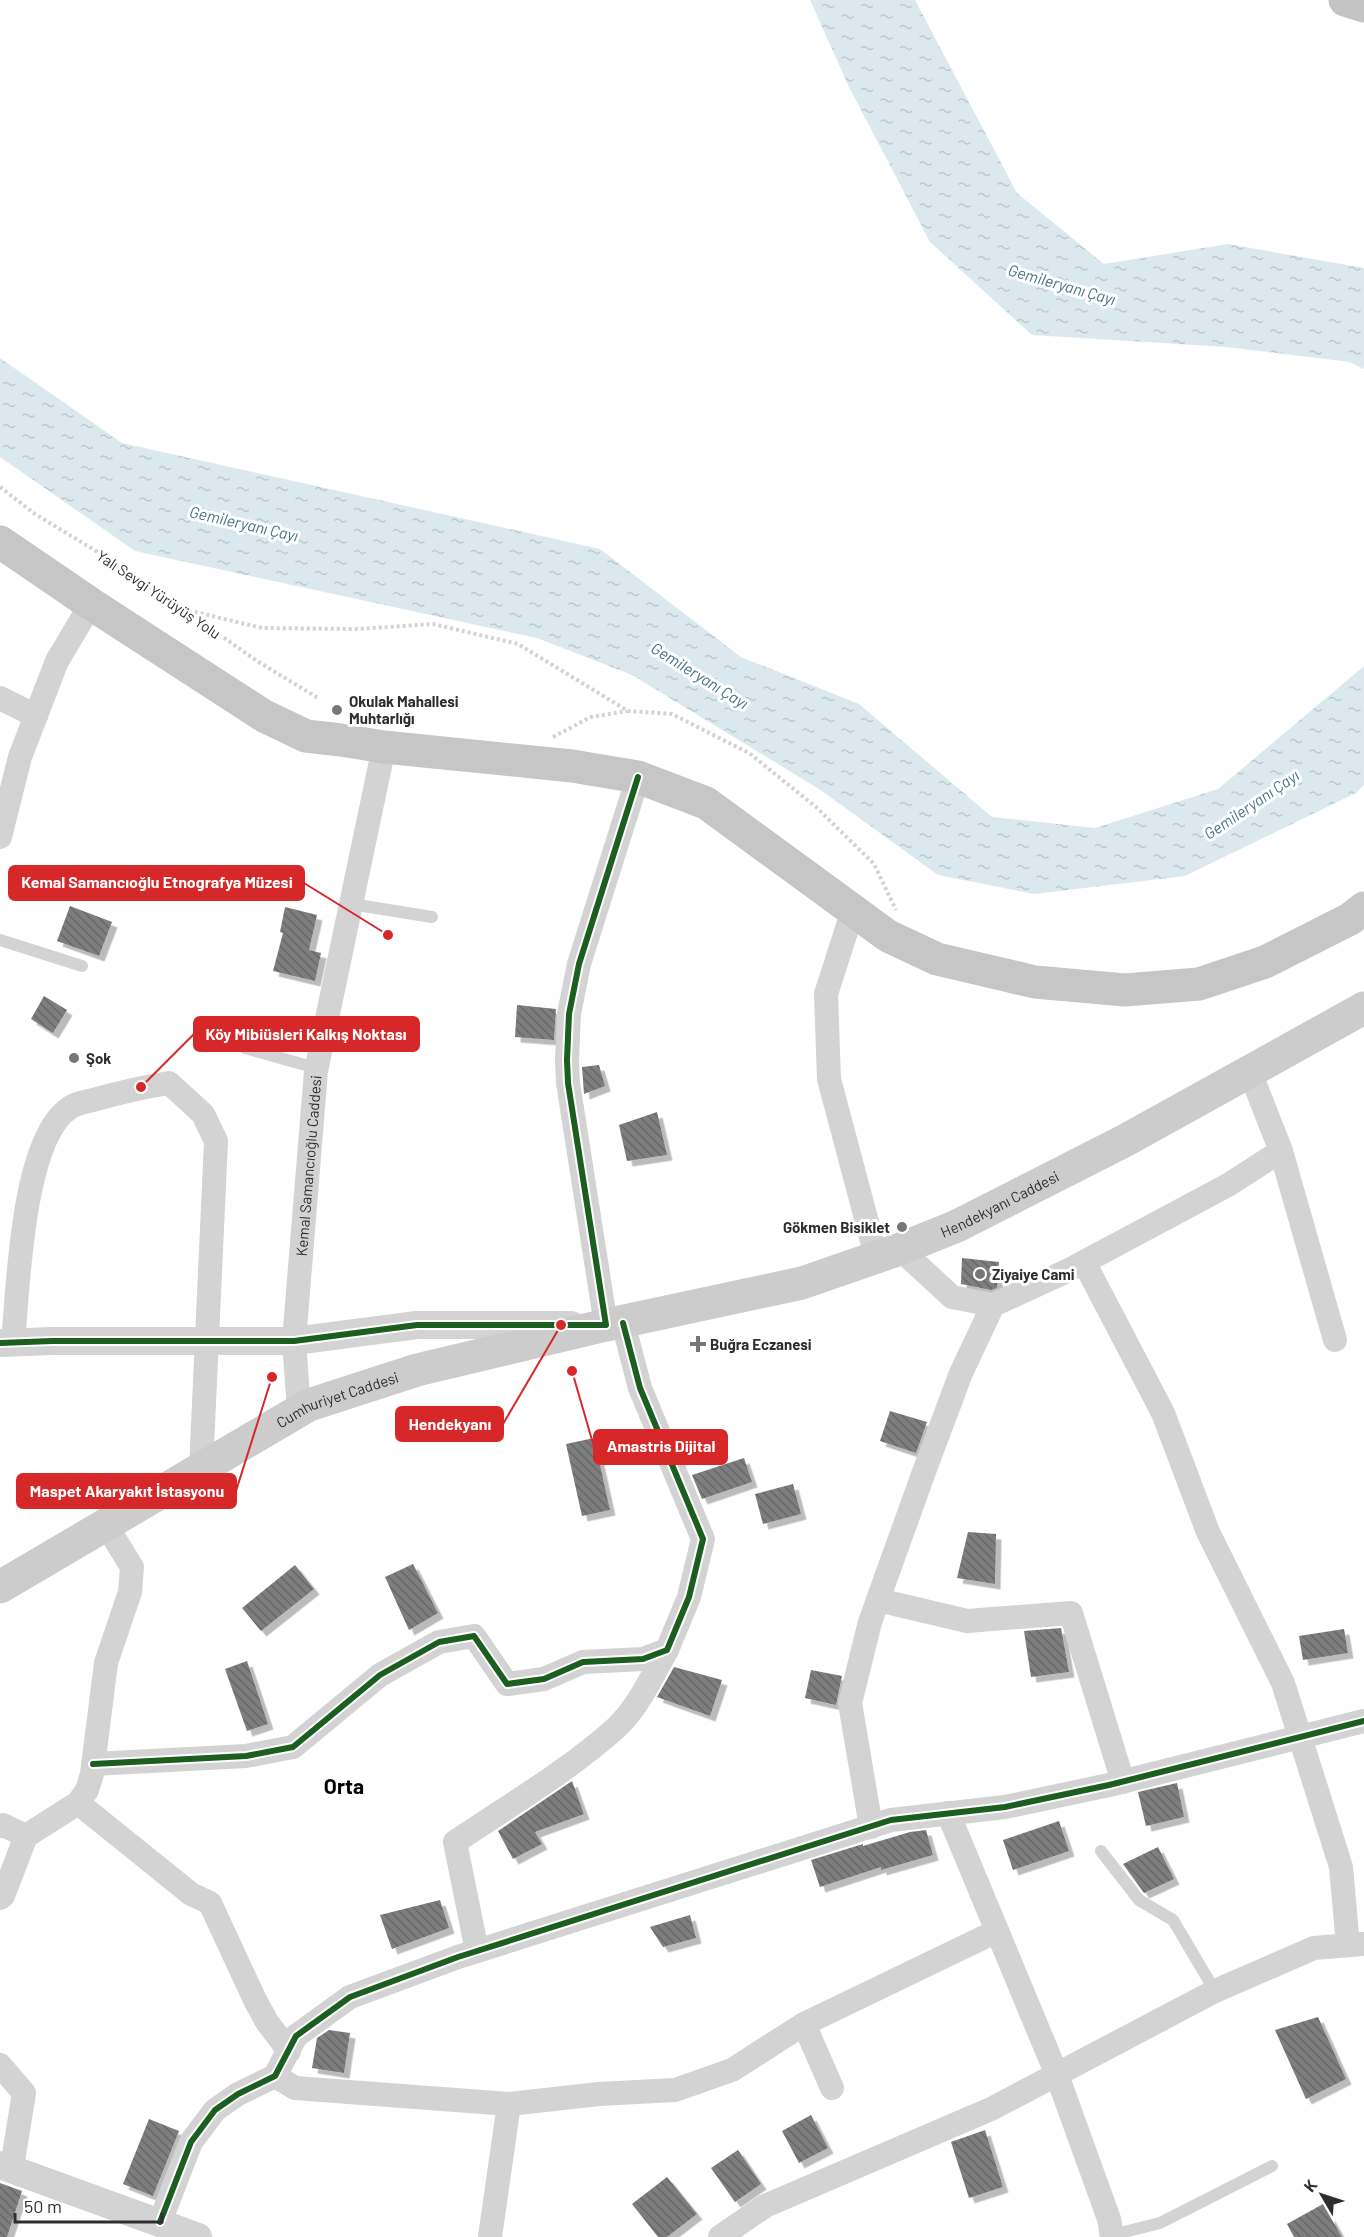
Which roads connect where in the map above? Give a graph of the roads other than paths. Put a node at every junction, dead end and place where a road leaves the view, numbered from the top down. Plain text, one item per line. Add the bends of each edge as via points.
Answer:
1 (1345, 0) edge
2 (1364, 6) edge
3 (0, 542) edge
4 (90, 604) junction
5 (0, 698) edge
6 (36, 716) junction
7 (384, 747) junction
8 (638, 777) junction
9 (1, 832) edge
10 (351, 904) junction
11 (1364, 908) edge
12 (853, 910) junction
13 (432, 917) dead end
14 (0, 940) edge
15 (82, 966) dead end
16 (1364, 1008) edge
17 (244, 1048) dead end
18 (316, 1068) junction
19 (1250, 1072) junction
20 (1281, 1151) junction
21 (888, 1252) junction
22 (1084, 1262) junction
23 (993, 1305) junction
24 (614, 1324) junction
25 (1335, 1340) dead end
26 (294, 1341) junction
27 (208, 1342) junction
28 (7, 1343) edge
29 (298, 1412) junction
30 (201, 1469) junction
31 (106, 1525) junction
32 (0, 1587) edge
33 (878, 1600) junction
34 (667, 1650) junction
35 (1364, 1721) edge
36 (1301, 1737) junction
37 (93, 1764) junction
38 (1123, 1782) junction
39 (78, 1803) junction
40 (948, 1813) junction
41 (0, 1826) edge
42 (871, 1827) junction
43 (26, 1836) junction
44 (1101, 1851) dead end
45 (0, 1898) edge
46 (997, 1931) junction
47 (1356, 1945) edge
48 (477, 1951) junction
49 (1215, 1990) junction
50 (804, 2024) junction
51 (289, 2051) junction
52 (0, 2065) edge
53 (1057, 2074) junction
54 (275, 2076) junction
55 (832, 2088) dead end
56 (509, 2104) junction
57 (6, 2166) edge
58 (1272, 2166) dead end
59 (160, 2222) junction
60 (1112, 2236) edge
61 (198, 2237) edge
62 (490, 2237) edge
63 (720, 2237) edge

1 - 2 highway
3 - 4 main road
4 - 6 street via 57,661
4 - 7 main road via 264,716 306,736
5 - 6 street
6 - 9 street via 20,757
7 - 8 main road via 572,766
7 - 10 street, Kemal Samancıoğlu Caddesi
8 - 12 main road via 706,803
8 - 24 street via 579,964 567,1037 568,1083
10 - 13 lane
10 - 18 street, Kemal Samancıoğlu Caddesi
11 - 12 main road via 1265,962 1199,984 1125,990 1035,982 936,959 888,936
12 - 21 street via 826,994 829,1079
14 - 15 lane
16 - 19 main road, Hendekyanı Caddesi
17 - 18 lane
18 - 26 street, Kemal Samancıoğlu Caddesi
19 - 20 street
19 - 21 main road, Hendekyanı Caddesi via 957,1226
20 - 22 street via 1228,1185
20 - 25 street
21 - 23 street via 952,1297
21 - 24 main road, Hendekyanı Caddesi via 802,1283
22 - 23 street
22 - 36 street via 1163,1413 1208,1532 1283,1683
23 - 33 street via 961,1373
24 - 26 street via 417,1325
24 - 29 main road, Cumhuriyet Caddesi via 417,1370
24 - 34 street via 703,1539 689,1597
26 - 27 street
26 - 29 street, Kemal Samancıoğlu Caddesi
27 - 28 street
27 - 28 street via 216,1141 203,1114 169,1083 71,1106 53,1123 41,1147 22,1232
27 - 30 street
29 - 30 main road, Cumhuriyet Caddesi
30 - 31 main road, Cumhuriyet Caddesi
31 - 32 main road, Cumhuriyet Caddesi
31 - 37 street via 132,1567 130,1592 106,1663
33 - 38 street via 967,1621 1071,1613
33 - 42 street via 850,1703
34 - 37 street via 643,1659 583,1662 544,1679 507,1684 474,1636 439,1642 380,1675 293,1747 246,1756
34 - 48 street via 636,1704 618,1726 455,1842
35 - 36 street
36 - 38 street
36 - 47 street via 1341,1868
37 - 39 street via 87,1790
38 - 40 street via 1005,1807
39 - 43 street
39 - 51 street via 191,1894 210,1904 255,2000
40 - 42 street via 891,1820
40 - 46 street
41 - 43 street
42 - 48 street
43 - 45 street
44 - 49 lane via 1139,1900 1173,1920
46 - 50 street
46 - 53 street
47 - 49 street via 1314,1948
48 - 51 street via 350,1997 296,2036
49 - 53 street
50 - 55 street
50 - 56 street via 732,2070 675,2090
51 - 54 street
52 - 57 street via 24,2093
53 - 60 street
53 - 63 street via 991,2109 765,2206
54 - 56 street via 295,2088
54 - 59 street via 215,2110 191,2142
56 - 62 street
57 - 59 street
58 - 60 lane via 1160,2223
59 - 61 street

